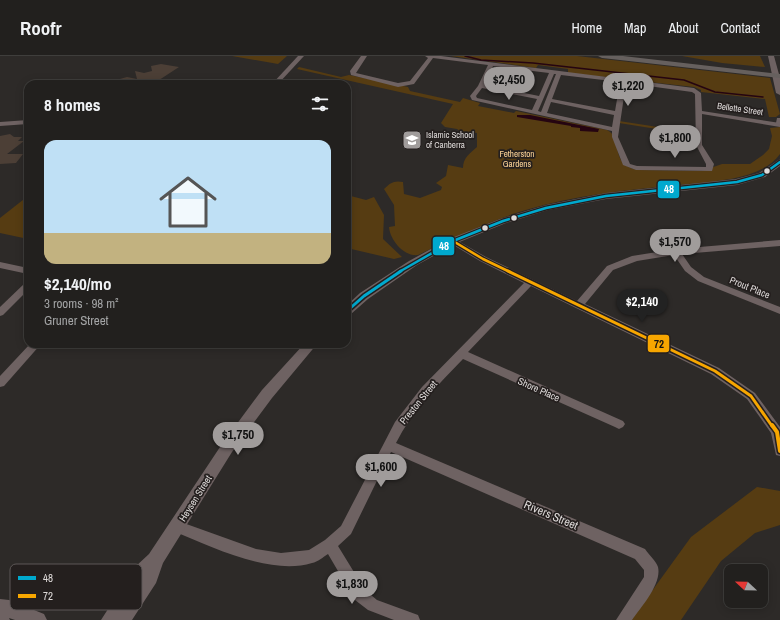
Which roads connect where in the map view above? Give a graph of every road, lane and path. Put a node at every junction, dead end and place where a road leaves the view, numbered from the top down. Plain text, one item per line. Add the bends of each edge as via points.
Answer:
1 (301, 56) edge
2 (364, 56) edge
3 (428, 56) edge
4 (432, 56) edge
5 (602, 56) edge
6 (623, 56) edge
7 (771, 56) edge
8 (491, 65) junction
9 (556, 73) junction
10 (757, 73) junction
11 (780, 75) edge
12 (279, 80) edge
13 (623, 81) junction
14 (481, 86) junction
15 (780, 92) edge
16 (541, 98) junction
17 (549, 100) junction
18 (698, 110) junction
19 (534, 113) junction
20 (618, 114) junction
21 (543, 115) junction
22 (24, 122) edge
23 (780, 122) edge
24 (0, 124) edge
25 (615, 130) junction
26 (780, 162) edge
27 (780, 168) edge
28 (769, 171) junction
29 (453, 241) junction
30 (780, 243) edge
31 (676, 252) junction
32 (0, 265) edge
33 (24, 270) edge
34 (530, 282) junction
35 (24, 290) edge
36 (578, 306) junction
37 (351, 307) edge
38 (780, 311) edge
39 (0, 313) edge
40 (32, 348) edge
41 (307, 348) edge
42 (460, 353) junction
43 (0, 383) edge
44 (619, 424) dead end
45 (390, 446) junction
46 (780, 451) edge
47 (178, 527) junction
48 (330, 545) junction
49 (142, 587) edge
50 (0, 608) edge
51 (10, 609) edge
52 (12, 610) edge
53 (38, 620) edge
54 (413, 620) edge
55 (623, 620) edge

1 - 12 street
2 - 4 street via 353,74 403,85 412,83
3 - 4 street
4 - 8 street
5 - 10 highway
6 - 10 highway
7 - 15 main road
8 - 9 street
8 - 14 street
9 - 13 street
9 - 16 street
9 - 17 street
10 - 11 highway
13 - 18 street via 693,89 698,93
13 - 20 street
14 - 16 street
14 - 19 street via 473,96 474,99
16 - 19 street
17 - 20 street
17 - 21 street
18 - 23 street, Bellette Street
18 - 25 street via 699,145 710,164 709,169 631,167 624,162
19 - 21 street
20 - 25 street
21 - 25 street
22 - 24 street
26 - 28 main road
27 - 28 main road
28 - 29 main road via 737,182 606,196 546,208 503,221
29 - 34 street
29 - 37 main road via 413,263
30 - 31 street
31 - 36 street via 635,258 610,268
31 - 38 street, Prout Place via 688,269 701,279
32 - 33 street
34 - 36 street
34 - 42 street, Preston Street
35 - 39 street
36 - 46 street via 715,371 751,396 777,432
40 - 43 street
41 - 47 main road, Heysen Street via 262,400 227,448
42 - 44 street, Shore Place
42 - 45 street, Preston Street via 426,390 399,425
45 - 48 street, Preston Street via 346,530
45 - 55 street, Rivers Street via 640,554 651,568 651,579
47 - 48 street, Preston Street via 256,556 281,560 311,557
47 - 49 main road, Heysen Street via 155,560 150,577
48 - 54 street via 360,595 374,605
50 - 51 main road
52 - 53 main road

